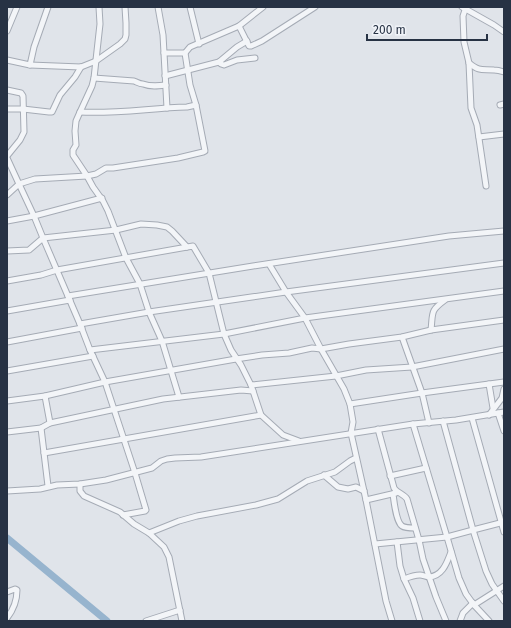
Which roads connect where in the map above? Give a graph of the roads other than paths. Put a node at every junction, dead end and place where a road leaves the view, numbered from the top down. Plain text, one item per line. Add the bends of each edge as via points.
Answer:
1 (17, 7) edge
2 (48, 7) edge
3 (99, 7) edge
4 (125, 7) edge
5 (158, 7) edge
6 (190, 7) edge
7 (263, 7) edge
8 (315, 7) edge
9 (465, 8) edge
10 (239, 26) junction
11 (7, 31) edge
12 (504, 32) edge
13 (247, 41) junction
14 (199, 44) junction
15 (164, 53) junction
16 (185, 53) junction
17 (255, 58) dead end
18 (7, 60) edge
19 (96, 61) junction
20 (219, 62) junction
21 (469, 63) junction
22 (30, 65) junction
23 (81, 67) junction
24 (188, 70) junction
25 (504, 72) edge
26 (165, 76) junction
27 (94, 78) junction
28 (166, 86) junction
29 (7, 90) edge
30 (196, 105) junction
31 (167, 108) junction
32 (7, 109) edge
33 (23, 109) junction
34 (80, 112) junction
35 (504, 134) edge
36 (479, 137) junction
37 (7, 159) edge
38 (87, 176) junction
39 (19, 184) junction
40 (486, 186) dead end
41 (7, 195) edge
42 (102, 198) junction
43 (34, 216) junction
44 (7, 221) edge
45 (116, 230) junction
46 (504, 231) edge
47 (43, 238) junction
48 (187, 247) junction
49 (7, 251) edge
50 (126, 258) junction
51 (504, 263) edge
52 (270, 264) junction
53 (57, 270) junction
54 (209, 274) junction
55 (7, 281) edge
56 (140, 284) junction
57 (504, 291) edge
58 (286, 292) junction
59 (69, 298) junction
60 (446, 299) junction
61 (216, 303) junction
62 (7, 311) edge
63 (149, 312) junction
64 (305, 318) junction
65 (504, 320) edge
66 (81, 326) junction
67 (431, 330) junction
68 (224, 334) junction
69 (402, 338) junction
70 (162, 341) junction
71 (7, 342) edge
72 (321, 349) junction
73 (90, 350) junction
74 (504, 350) edge
75 (92, 356) junction
76 (236, 359) junction
77 (412, 367) junction
78 (172, 370) junction
79 (7, 371) edge
80 (336, 376) junction
81 (105, 382) junction
82 (504, 382) edge
83 (490, 384) junction
84 (252, 388) junction
85 (504, 389) edge
86 (422, 393) junction
87 (45, 396) junction
88 (179, 397) junction
89 (7, 401) edge
90 (350, 404) junction
91 (493, 408) junction
92 (114, 409) junction
93 (501, 413) edge
94 (261, 414) junction
95 (489, 415) junction
96 (472, 418) junction
97 (443, 422) junction
98 (50, 423) junction
99 (429, 423) junction
100 (413, 424) junction
101 (41, 428) junction
102 (378, 429) junction
103 (504, 430) edge
104 (7, 432) edge
105 (351, 433) junction
106 (123, 439) junction
107 (300, 441) junction
108 (44, 453) junction
109 (356, 458) junction
110 (426, 468) junction
111 (135, 473) junction
112 (324, 475) junction
113 (390, 476) junction
114 (362, 481) junction
115 (80, 484) junction
116 (48, 486) junction
117 (356, 487) junction
118 (7, 491) edge
119 (364, 491) junction
120 (396, 493) junction
121 (366, 500) junction
122 (123, 514) junction
123 (502, 522) edge
124 (415, 528) junction
125 (473, 530) junction
126 (504, 532) edge
127 (149, 533) junction
128 (447, 538) junction
129 (419, 540) junction
130 (397, 542) junction
131 (375, 544) junction
132 (451, 552) junction
133 (429, 577) junction
134 (404, 579) junction
135 (504, 586) edge
136 (496, 590) junction
137 (7, 592) edge
138 (504, 601) edge
139 (474, 604) junction
140 (180, 610) junction
141 (7, 618) edge
142 (146, 621) edge
143 (182, 621) edge
144 (392, 621) edge
145 (420, 621) edge
146 (446, 621) edge
147 (460, 621) edge
148 (489, 621) edge

1 - 11 street
2 - 22 street
3 - 19 street
4 - 19 street via 125,39
5 - 15 street
6 - 14 street
7 - 10 street
8 - 13 street via 262,41 251,46
9 - 12 street
9 - 21 street via 464,42
10 - 13 street
10 - 14 street
13 - 20 street
14 - 16 street via 190,47
15 - 16 street
15 - 26 street
16 - 24 street
17 - 20 street via 237,60 224,65
18 - 22 street
19 - 23 street
19 - 27 street
20 - 24 street
21 - 25 street via 480,70
21 - 36 street via 471,108
22 - 23 street
23 - 33 street via 60,95 52,112
24 - 26 street
24 - 30 street
26 - 28 street
27 - 28 street
27 - 34 street
28 - 31 street
29 - 33 street via 22,94
30 - 31 street
30 - 38 street via 205,151 156,162 106,168
31 - 34 street via 103,113
32 - 33 street
33 - 37 street via 22,138
34 - 38 street via 76,122 76,145 73,155
35 - 36 street
36 - 40 street
37 - 39 street
38 - 39 street via 35,179
38 - 42 street
39 - 41 street
39 - 43 street
42 - 43 street
42 - 45 street
43 - 44 street
43 - 47 street
45 - 47 street
45 - 48 street via 141,224 167,227
45 - 50 street
46 - 52 street via 449,236
47 - 49 street via 29,250
47 - 53 street
48 - 50 street
48 - 54 street via 194,247
50 - 53 street
50 - 56 street
51 - 58 street
52 - 54 street
52 - 58 street
53 - 55 street
53 - 59 street
54 - 56 street
54 - 61 street
56 - 59 street
56 - 63 street
57 - 60 street
58 - 61 street
58 - 64 street
59 - 62 street
59 - 66 street
60 - 64 street
60 - 67 street via 433,310
61 - 63 street
61 - 68 street
63 - 66 street
63 - 70 street
64 - 68 street
64 - 72 street
65 - 67 street
66 - 71 street
66 - 73 street
67 - 69 street
68 - 70 street
68 - 76 street
69 - 72 street
69 - 77 street
70 - 73 street
70 - 78 street
72 - 76 street via 312,348
72 - 80 street
73 - 75 street
74 - 77 street
75 - 79 street
75 - 81 street
76 - 78 street
76 - 84 street
77 - 80 street via 366,370
77 - 86 street
78 - 81 street
78 - 88 street
80 - 84 street
80 - 90 street
81 - 87 street
81 - 92 street
82 - 83 street
83 - 86 street
83 - 91 street
84 - 88 street
84 - 94 street
85 - 91 street via 502,398
86 - 90 street
86 - 99 street
87 - 89 street
87 - 98 street
88 - 92 street
90 - 105 street via 353,422
91 - 95 street
92 - 98 street
92 - 106 street
93 - 95 street
93 - 103 street
94 - 106 street
94 - 107 street via 283,435
95 - 96 street
96 - 97 street
96 - 123 street
97 - 99 street
97 - 125 street
98 - 101 street
99 - 100 street
100 - 102 street
100 - 110 street
101 - 104 street
101 - 108 street
102 - 105 street
102 - 113 street
105 - 107 street
105 - 109 street
106 - 108 street
106 - 111 street
107 - 111 street via 201,457 167,459 152,468
108 - 116 street
109 - 112 street via 335,472
109 - 114 street
110 - 113 street
110 - 128 street
111 - 115 street
111 - 122 street via 146,510
112 - 117 street via 338,487
112 - 127 street via 307,481 278,499 197,516
113 - 120 street
114 - 117 street
114 - 119 street
115 - 116 street
115 - 122 street via 80,491 84,496
116 - 118 street via 40,489
117 - 119 street
119 - 121 street
120 - 121 street
120 - 124 street via 407,499
120 - 124 street via 399,523 404,527
121 - 131 street
122 - 127 street
123 - 125 street
123 - 126 street
124 - 129 street
125 - 128 street
125 - 136 street via 486,570
127 - 140 street via 164,547 169,557
128 - 129 street
128 - 132 street
129 - 130 street
129 - 133 street
130 - 131 street
130 - 134 street
131 - 144 street
132 - 133 street via 442,571
132 - 139 street via 458,578
133 - 134 street via 417,575
133 - 146 street
134 - 145 street
135 - 136 street
136 - 138 street
136 - 139 street
137 - 141 street via 17,590 16,602
139 - 147 street via 463,613
139 - 148 street
140 - 142 street
140 - 143 street

